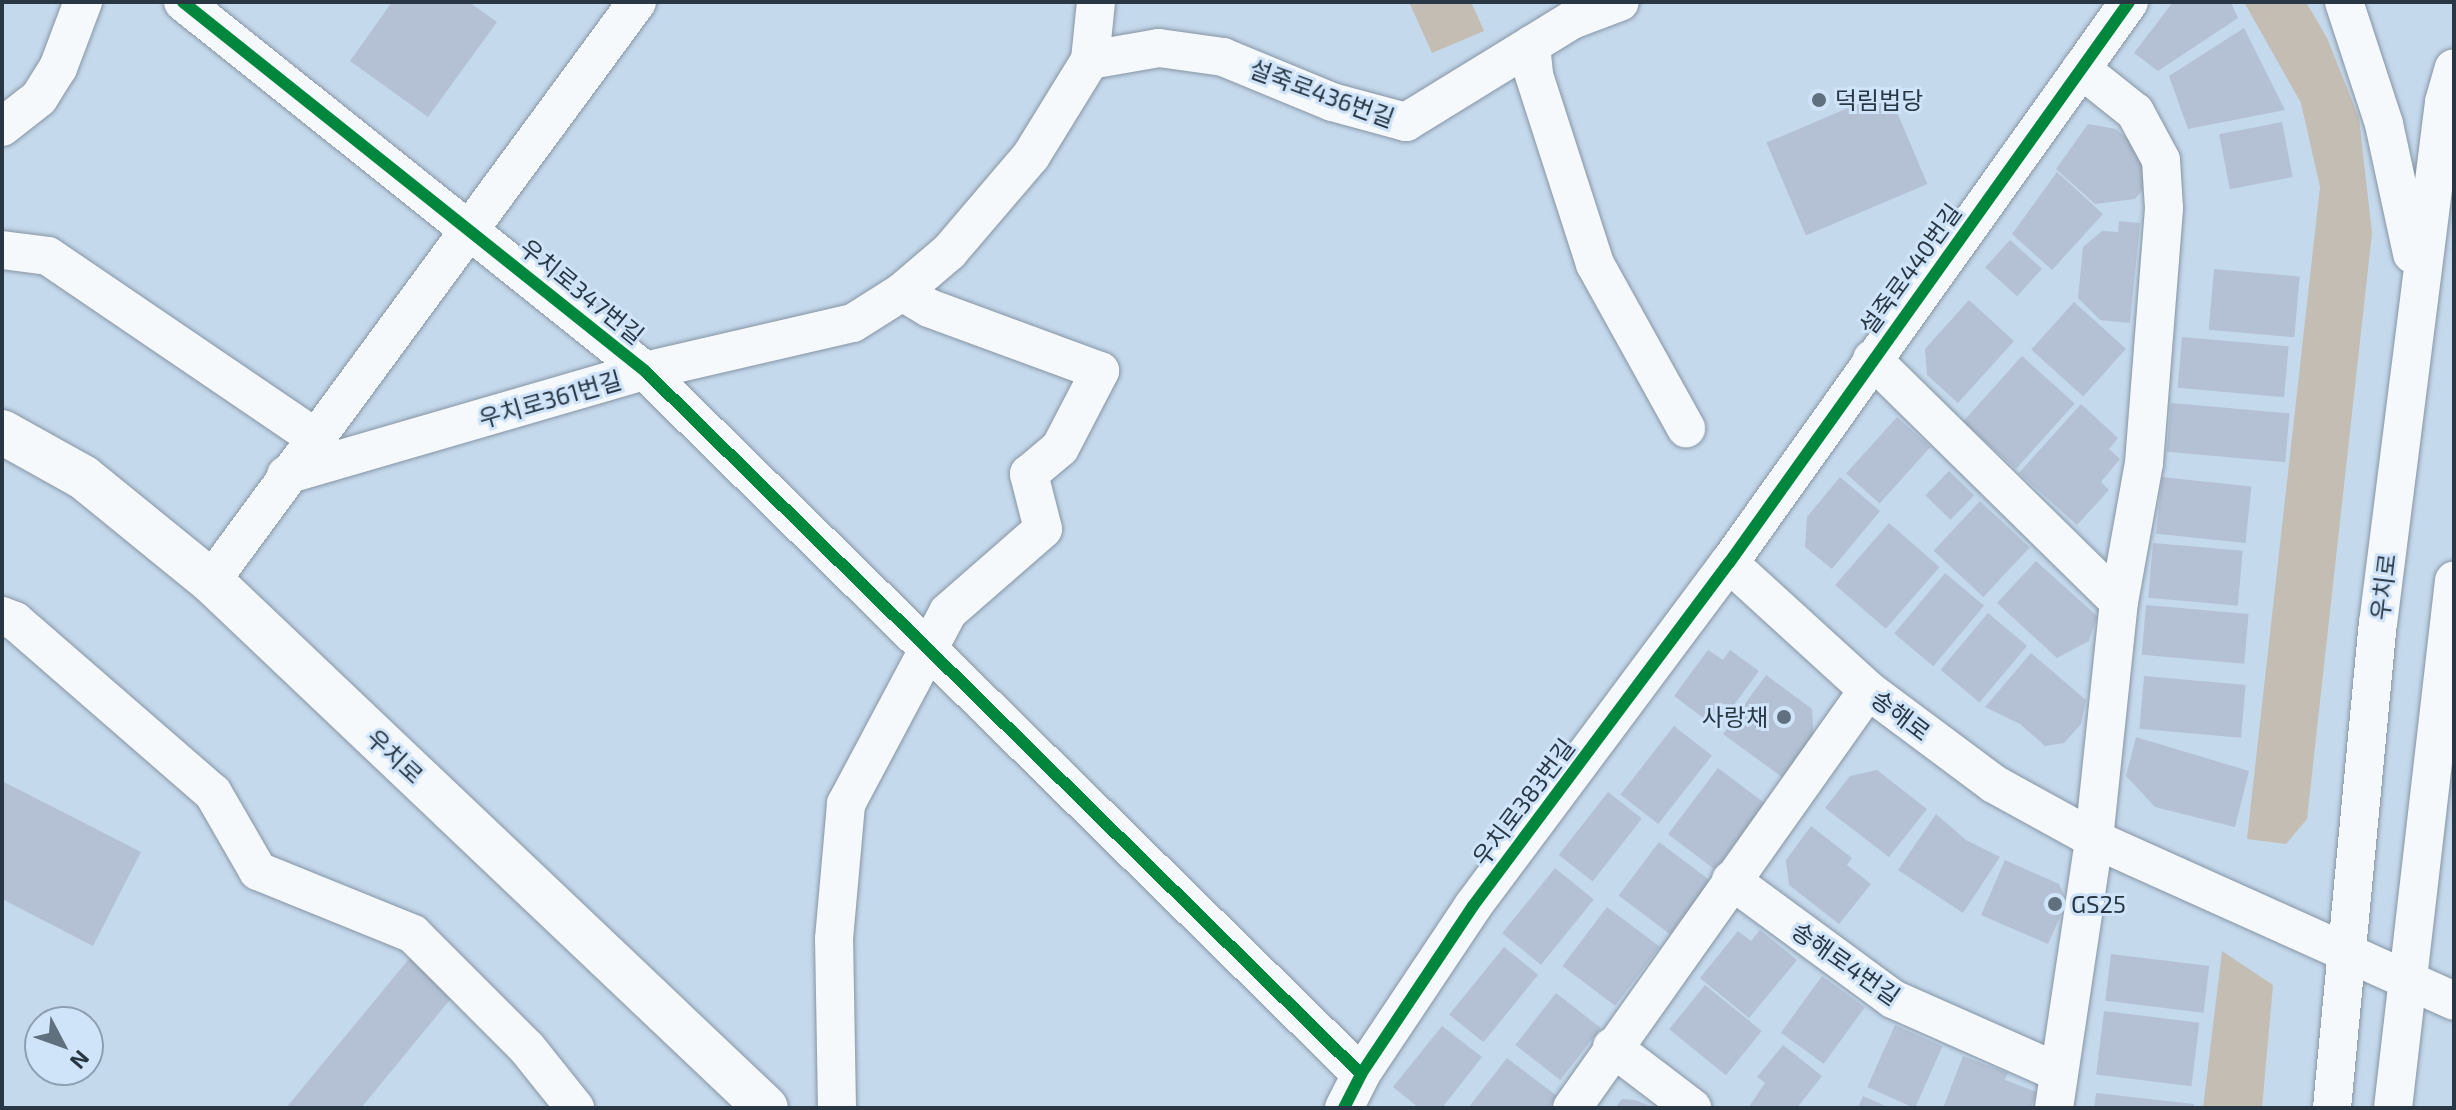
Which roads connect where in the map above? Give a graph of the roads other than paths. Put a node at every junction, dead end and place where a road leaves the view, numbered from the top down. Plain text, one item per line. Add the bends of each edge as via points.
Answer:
1 (83, 2) edge
2 (183, 2) edge
3 (637, 2) edge
4 (1096, 2) edge
5 (1620, 2) edge
6 (2129, 2) edge
7 (2344, 2) edge
8 (1567, 11) edge
9 (1531, 45) junction
10 (1090, 60) junction
11 (2454, 68) edge
12 (2081, 69) junction
13 (2, 127) edge
14 (469, 226) junction
15 (2, 250) edge
16 (902, 292) junction
17 (2419, 304) junction
18 (1872, 359) junction
19 (645, 371) junction
20 (1686, 428) dead end
21 (2, 432) edge
22 (314, 437) junction
23 (286, 475) junction
24 (1729, 563) junction
25 (211, 581) junction
26 (2454, 581) edge
27 (2119, 602) junction
28 (2, 616) edge
29 (925, 646) junction
30 (1868, 690) junction
31 (2094, 839) junction
32 (1731, 880) junction
33 (2349, 957) junction
34 (2408, 983) junction
35 (2454, 1001) edge
36 (1612, 1047) junction
37 (1361, 1074) junction
38 (2056, 1090) edge
39 (575, 1108) edge
40 (766, 1108) edge
41 (837, 1108) edge
42 (1344, 1108) edge
43 (1572, 1108) edge
44 (1692, 1108) edge
45 (2332, 1108) edge
46 (2393, 1108) edge

1 - 13 street via 58,68 39,98
2 - 14 street, 우치로347번길
3 - 14 street
4 - 10 street
5 - 8 street, 설죽로436번길
6 - 12 street, 설죽로440번길
7 - 17 street via 2406,210
8 - 9 street, 설죽로436번길
9 - 10 street, 설죽로436번길 via 1406,122 1332,102 1223,57 1159,48
9 - 20 street via 1534,75 1595,264
10 - 16 street, 우치로361번길 via 1031,156 949,252
11 - 17 street, 우치로 via 2444,102
12 - 18 street, 설죽로440번길
12 - 27 street via 2135,112 2161,160 2164,208 2144,463
14 - 19 street, 우치로347번길
14 - 22 street
15 - 22 street via 48,256
16 - 19 street, 우치로361번길 via 853,323 819,334
16 - 29 street via 929,308 1100,371 1060,448 1029,474 1043,529 948,612
17 - 33 street, 우치로 via 2378,624
18 - 24 street, 설죽로440번길
18 - 27 street, 설죽로440번길
19 - 23 street, 우치로361번길
19 - 29 street, 우치로347번길
21 - 25 main road, 우치로 via 83,477
22 - 23 street
23 - 25 street
24 - 30 street, 송해로
24 - 37 street, 우치로383번길 via 1473,906
25 - 40 main road, 우치로
26 - 34 street
27 - 31 street
28 - 39 street via 15,621 213,793 258,871 413,934 527,1048
29 - 37 street
29 - 41 street via 846,804 834,939
30 - 31 street, 송해로 via 1994,784
30 - 32 street
31 - 33 street, 송해로
31 - 38 street
32 - 36 street
32 - 38 street, 송해로4번길 via 1893,999
33 - 34 street, 송해로
33 - 45 street, 우치로
34 - 35 street, 송해로
34 - 46 street
36 - 43 street
36 - 44 street
37 - 42 street, 우치로383번길

